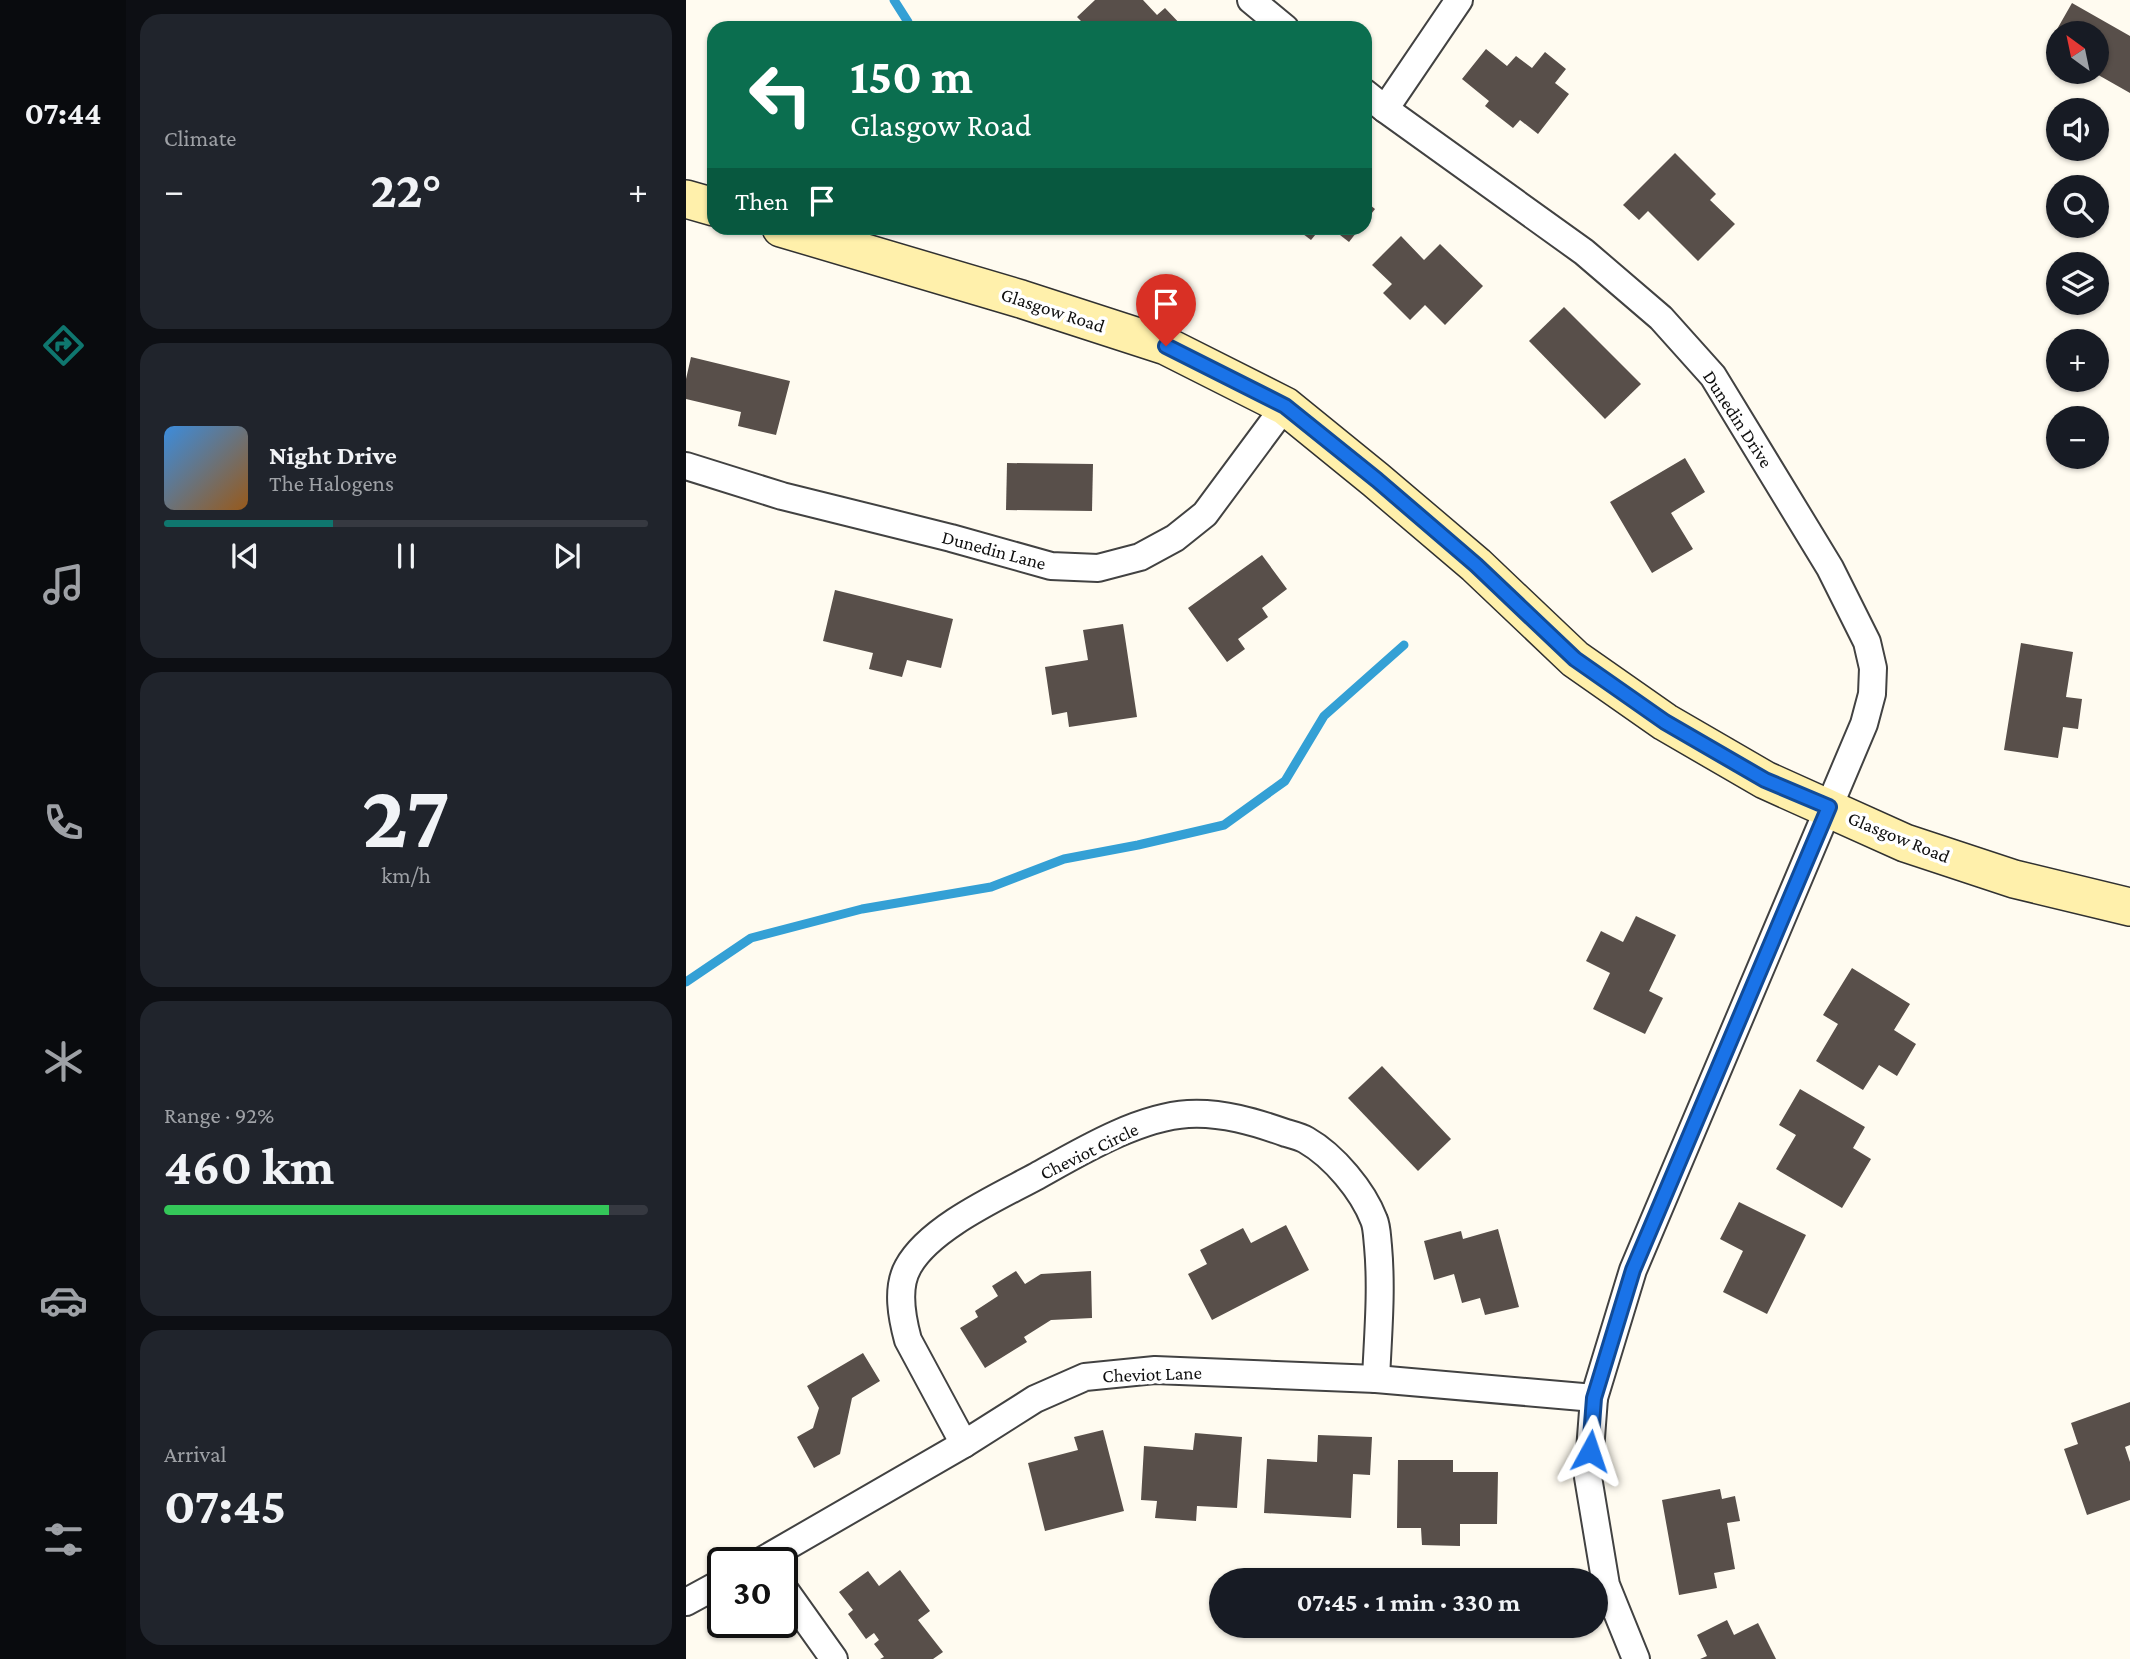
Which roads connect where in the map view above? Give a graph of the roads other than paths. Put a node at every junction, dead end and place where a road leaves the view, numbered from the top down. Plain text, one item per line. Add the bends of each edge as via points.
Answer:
1 (1251, 0) edge
2 (1460, 0) edge
3 (1277, 21) edge
4 (1375, 101) edge
5 (686, 199) edge
6 (707, 205) edge
7 (805, 235) edge
8 (1285, 406) junction
9 (686, 466) edge
10 (1829, 807) junction
11 (2130, 907) edge
12 (1376, 1378) junction
13 (1594, 1398) junction
14 (964, 1444) junction
15 (788, 1547) edge
16 (707, 1591) edge
17 (686, 1602) edge
18 (798, 1608) edge
19 (834, 1659) edge
20 (1636, 1659) edge

1 - 3 street
2 - 4 street, Dunedin Drive
4 - 10 street, Dunedin Drive via 1584,253 1661,318 1713,376 1830,568 1867,642 1872,694
5 - 6 street
7 - 8 street, Glasgow Road via 1166,346
8 - 9 street, Dunedin Lane via 1206,514 1140,557 1098,568 1051,566 782,496
8 - 10 street, Glasgow Road via 1476,565 1575,659 1665,722 1765,780
10 - 11 street, Glasgow Road via 1905,843 2014,879
10 - 13 street, Dunedin Drive via 1633,1270
12 - 13 street, Cheviot Lane
12 - 14 street, Cheviot Lane via 1155,1370 1085,1377 1035,1399
12 - 14 street, Cheviot Circle via 1381,1277 1376,1222 1349,1175 1306,1140 1248,1120 1187,1114 1106,1138 1022,1184 936,1236 907,1268 902,1302 908,1339
13 - 20 street, Dunedin Drive via 1588,1477 1606,1585
14 - 15 street, Cheviot Lane
16 - 17 street
18 - 19 street

